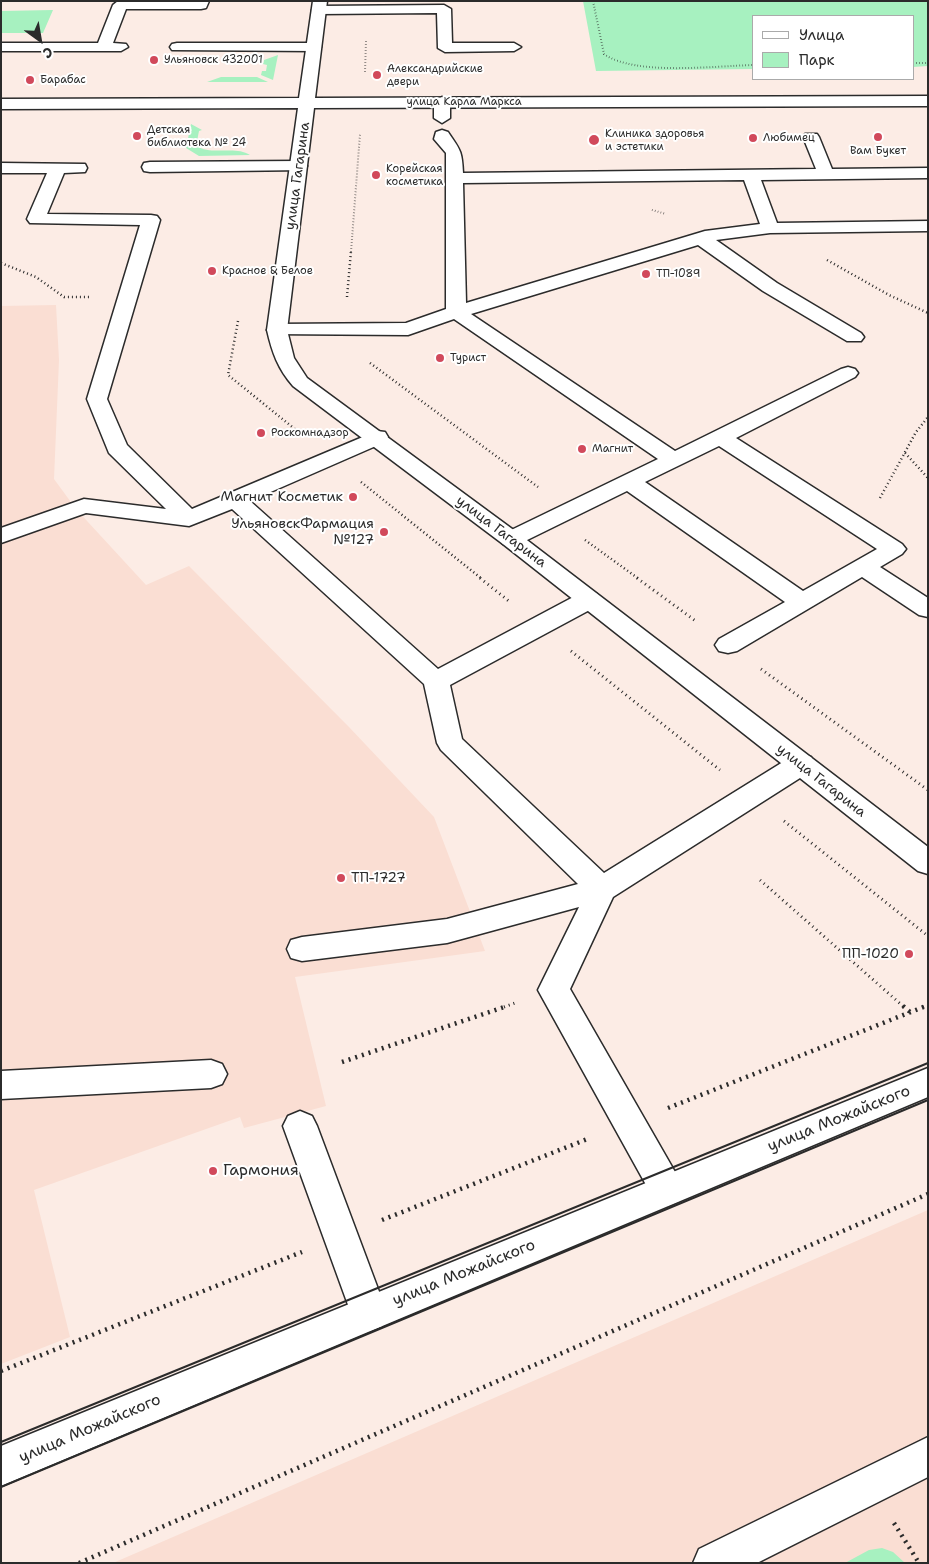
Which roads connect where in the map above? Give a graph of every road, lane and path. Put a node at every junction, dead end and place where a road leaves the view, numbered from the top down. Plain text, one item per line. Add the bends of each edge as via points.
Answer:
1 (202, 1) edge
2 (593, 1) edge
3 (319, 5) edge
4 (444, 22) junction
5 (104, 47) junction
6 (121, 47) dead end
7 (177, 47) dead end
8 (314, 47) junction
9 (490, 47) junction
10 (514, 47) dead end
11 (1, 48) edge
12 (914, 63) edge
13 (928, 63) edge
14 (752, 65) edge
15 (928, 101) edge
16 (307, 102) junction
17 (442, 102) junction
18 (1, 104) edge
19 (360, 129) dead end
20 (811, 137) dead end
21 (928, 157) edge
22 (299, 166) junction
23 (150, 167) dead end
24 (1, 168) edge
25 (58, 168) junction
26 (79, 168) dead end
27 (908, 173) junction
28 (928, 173) edge
29 (826, 174) junction
30 (752, 175) junction
31 (454, 178) junction
32 (928, 226) edge
33 (773, 228) junction
34 (700, 238) junction
35 (1, 263) edge
36 (128, 297) junction
37 (456, 312) junction
38 (928, 314) edge
39 (345, 329) junction
40 (277, 330) junction
41 (854, 337) dead end
42 (848, 373) dead end
43 (928, 417) edge
44 (377, 437) junction
45 (720, 437) junction
46 (905, 453) junction
47 (674, 460) junction
48 (928, 478) edge
49 (629, 482) junction
50 (234, 499) junction
51 (555, 518) junction
52 (189, 519) junction
53 (867, 532) junction
54 (1, 536) edge
55 (511, 539) junction
56 (864, 567) junction
57 (588, 600) junction
58 (802, 602) junction
59 (928, 609) edge
60 (728, 645) junction
61 (436, 681) junction
62 (800, 764) junction
63 (928, 790) edge
64 (928, 863) edge
65 (760, 880) dead end
66 (602, 889) junction
67 (302, 949) dead end
68 (554, 990) junction
69 (928, 1005) edge
70 (910, 1012) junction
71 (342, 1062) dead end
72 (212, 1074) dead end
73 (928, 1082) edge
74 (1, 1085) edge
75 (630, 1123) junction
76 (300, 1126) dead end
77 (667, 1190) junction
78 (928, 1194) edge
79 (340, 1236) junction
80 (369, 1313) junction
81 (1, 1371) edge
82 (928, 1456) edge
83 (1, 1466) edge
84 (79, 1563) edge
85 (713, 1563) edge

1 - 5 main road via 201,5 120,5
2 - 14 path via 604,54 613,61 646,66
3 - 4 main road via 444,9
3 - 8 main road, улица Гагарина
4 - 9 main road
4 - 9 main road via 445,48
5 - 6 main road
5 - 11 main road
7 - 8 main road
8 - 16 main road, улица Гагарина
9 - 10 main road
12 - 13 path
15 - 17 main road, улица Карла Маркса
16 - 17 main road, улица Карла Маркса
16 - 18 main road, улица Карла Маркса
16 - 22 main road, улица Гагарина
17 - 31 main road via 442,139 454,152
19 - 39 path
20 - 29 main road
21 - 27 main road via 893,157
22 - 23 main road
22 - 40 main road, улица Гагарина
24 - 25 main road
25 - 26 main road
25 - 36 main road via 36,219 150,220
27 - 28 main road
27 - 29 main road
29 - 30 main road
30 - 31 main road
30 - 33 main road
31 - 37 main road
32 - 33 main road
33 - 34 main road
33 - 38 path via 881,291
34 - 37 main road
34 - 41 main road via 770,286
35 - 36 path via 36,277 64,297
36 - 52 main road via 97,399 116,448
37 - 39 main road via 408,329
37 - 47 main road
39 - 40 main road
39 - 51 path via 344,343 540,488 538,506
40 - 44 main road, улица Гагарина via 288,368 300,382
42 - 45 main road
43 - 46 path
44 - 50 main road
44 - 55 main road, улица Гагарина
45 - 47 main road
45 - 53 main road
46 - 48 path
46 - 53 path via 884,489
47 - 49 main road
49 - 51 main road
49 - 58 main road
50 - 52 main road
50 - 61 main road
51 - 55 main road
51 - 60 path
52 - 54 main road via 84,506
53 - 56 main road via 894,549
55 - 57 main road, улица Гагарина
56 - 58 main road
56 - 59 main road
57 - 61 main road
57 - 62 main road, улица Гагарина
58 - 60 main road
60 - 63 path
61 - 66 main road via 450,744
62 - 64 main road, улица Гагарина
62 - 66 main road
65 - 70 path
66 - 67 main road via 447,931
66 - 68 main road
68 - 71 path
68 - 75 main road
69 - 70 path
70 - 75 path
72 - 74 main road
73 - 77 main road, улица Можайского
75 - 77 main road
75 - 79 path
76 - 79 main road
77 - 80 main road, улица Можайского
78 - 84 path
79 - 80 main road
79 - 81 path
80 - 83 main road, улица Можайского
82 - 85 main road

